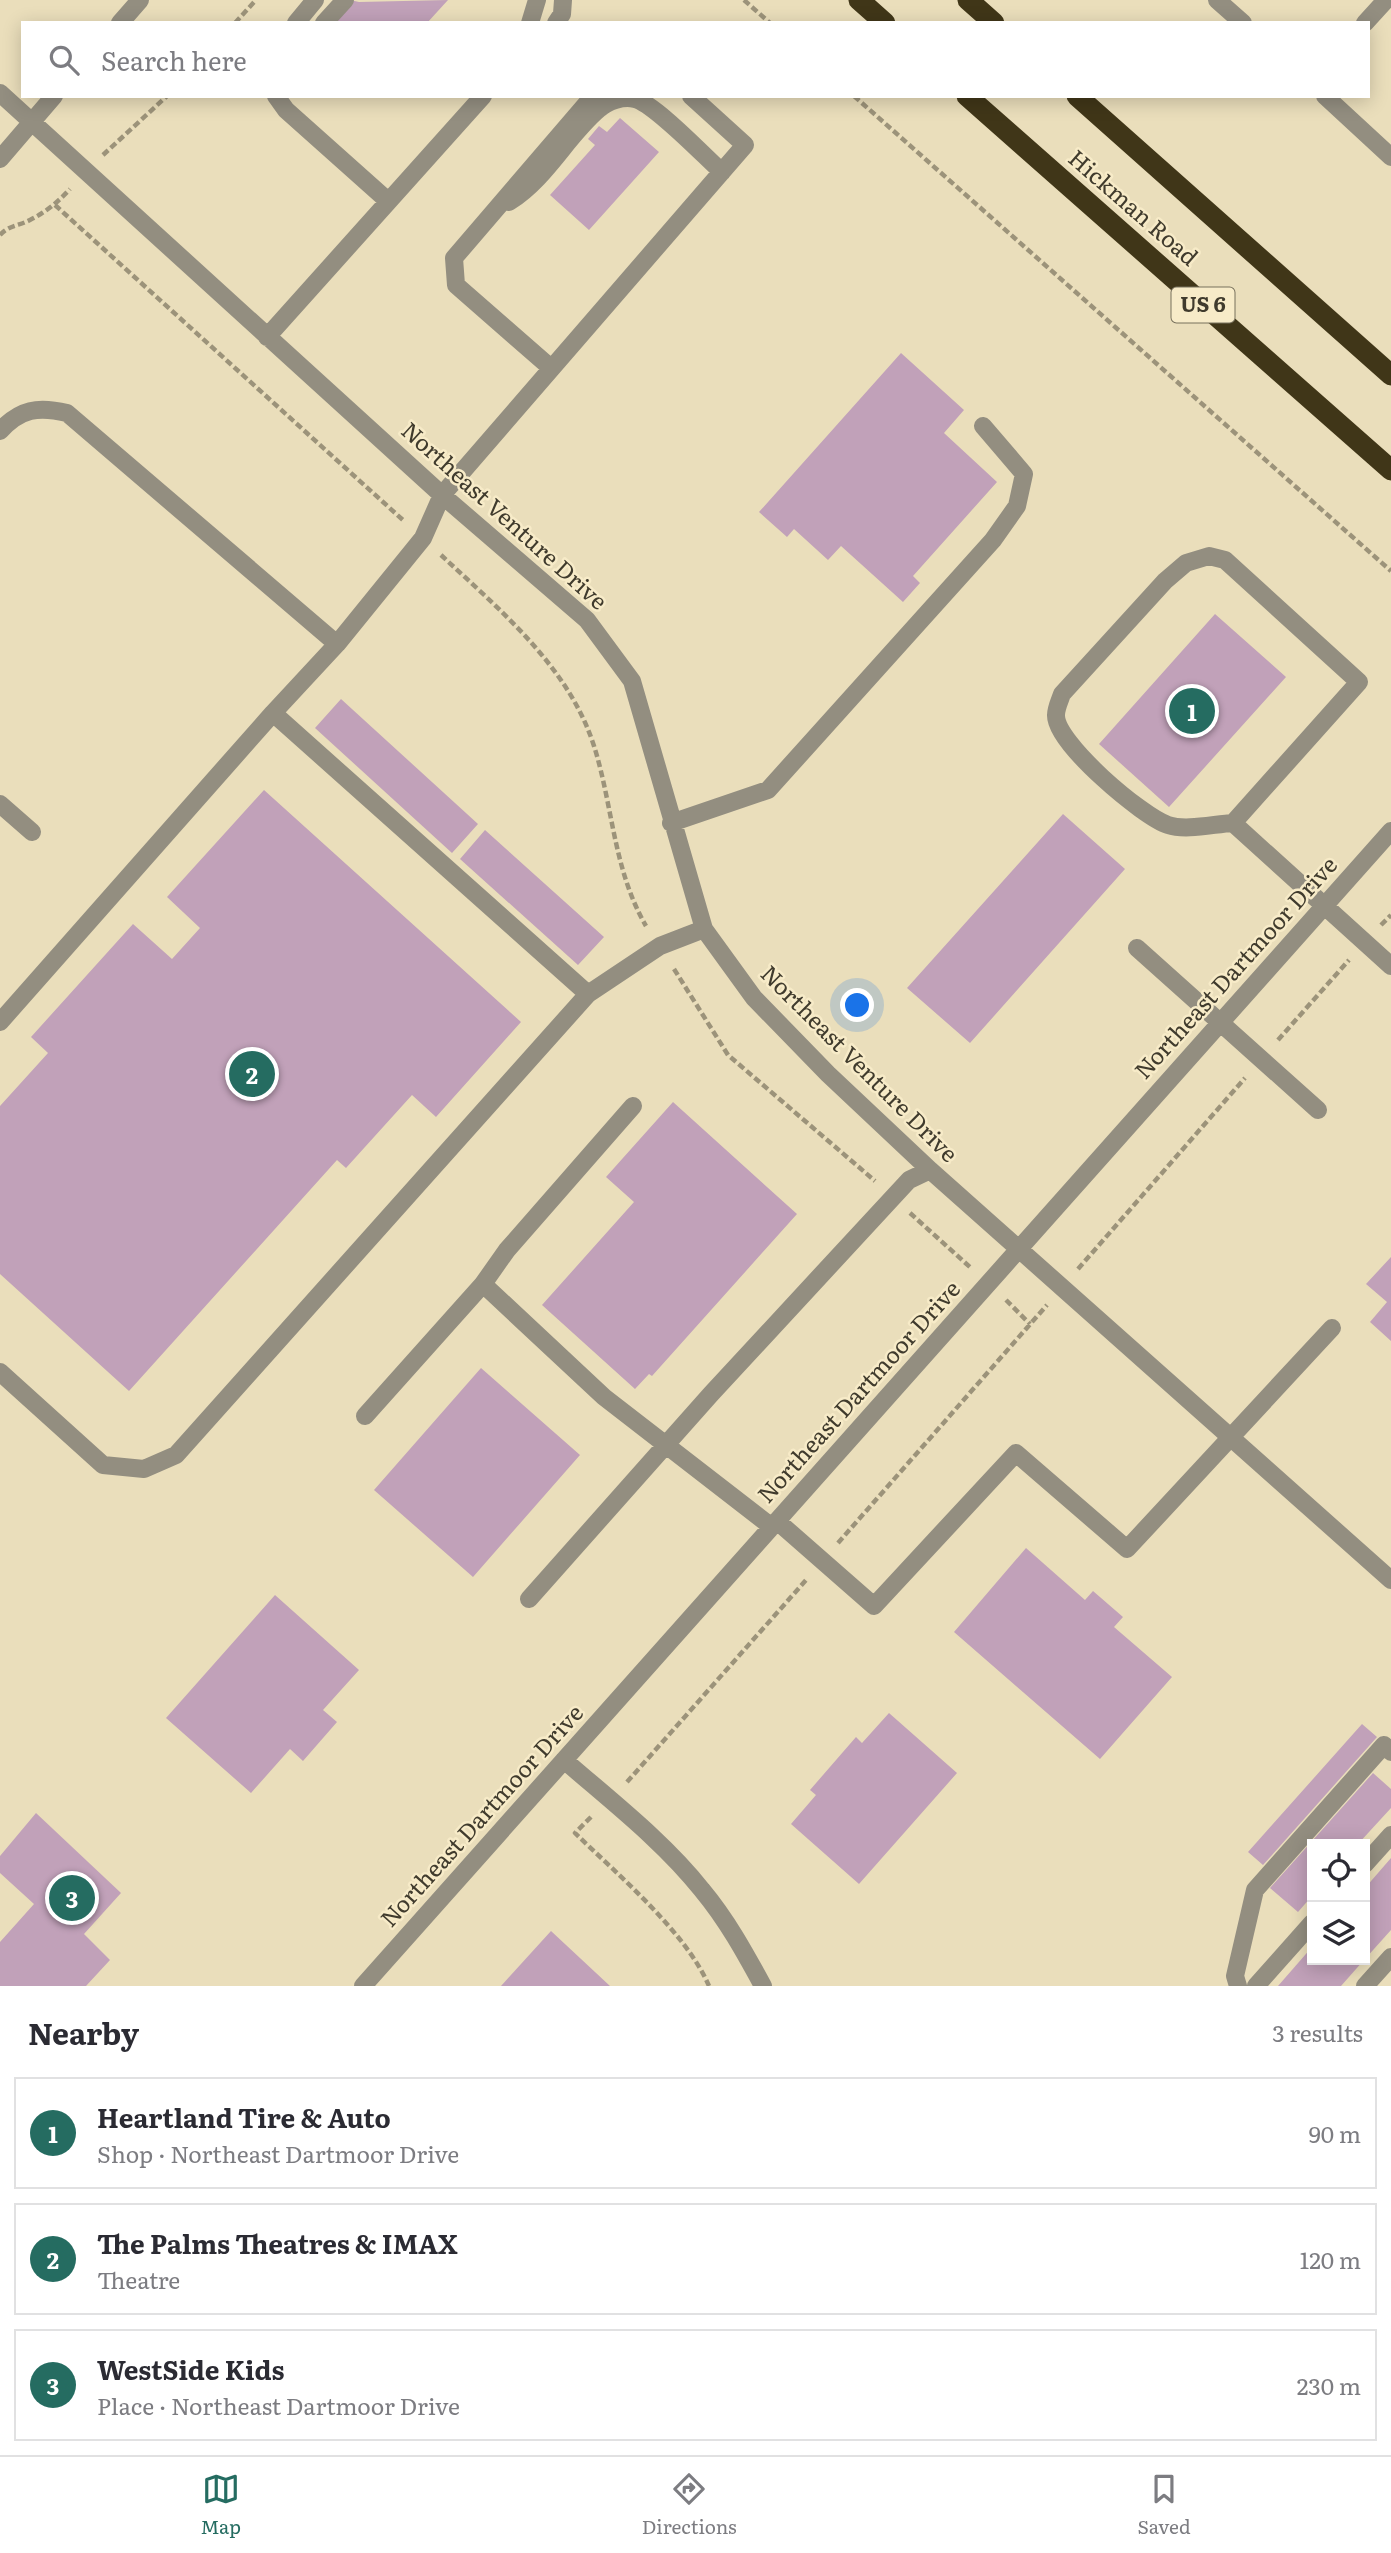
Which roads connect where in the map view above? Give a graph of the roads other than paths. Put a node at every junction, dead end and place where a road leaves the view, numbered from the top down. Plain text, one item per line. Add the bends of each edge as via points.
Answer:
1 (140, 0) edge
2 (315, 0) edge
3 (345, 0) edge
4 (537, 0) edge
5 (564, 0) edge
6 (859, 0) edge
7 (968, 0) edge
8 (1217, 0) edge
9 (1386, 0) edge
10 (122, 21) edge
11 (298, 21) edge
12 (326, 21) edge
13 (531, 21) edge
14 (557, 21) edge
15 (883, 21) edge
16 (992, 21) edge
17 (1241, 21) edge
18 (1367, 21) edge
19 (0, 93) edge
20 (52, 98) edge
21 (481, 98) edge
22 (591, 98) edge
23 (693, 98) edge
24 (969, 98) edge
25 (1079, 98) edge
26 (1327, 98) edge
27 (283, 101) edge
28 (32, 122) junction
29 (1391, 157) edge
30 (0, 159) edge
31 (722, 172) junction
32 (388, 201) junction
33 (492, 213) junction
34 (267, 337) junction
35 (551, 368) junction
36 (1391, 375) edge
37 (983, 426) dead end
38 (0, 431) edge
39 (1391, 470) edge
40 (442, 495) junction
41 (337, 644) junction
42 (273, 713) junction
43 (0, 804) edge
44 (671, 823) junction
45 (1233, 823) junction
46 (1391, 831) edge
47 (32, 832) dead end
48 (1325, 905) junction
49 (704, 929) junction
50 (1136, 948) dead end
51 (1391, 966) edge
52 (588, 994) junction
53 (0, 1022) edge
54 (1220, 1022) junction
55 (633, 1106) dead end
56 (1318, 1110) dead end
57 (930, 1170) junction
58 (1019, 1249) junction
59 (484, 1284) junction
60 (1332, 1328) dead end
61 (0, 1372) edge
62 (365, 1416) dead end
63 (1231, 1437) junction
64 (666, 1445) junction
65 (774, 1524) junction
66 (1391, 1580) edge
67 (529, 1599) dead end
68 (1391, 1752) edge
69 (564, 1760) junction
70 (1391, 1835) edge
71 (1370, 1858) edge
72 (1307, 1929) edge
73 (1391, 1957) edge
74 (363, 1986) edge
75 (764, 1986) edge
76 (1238, 1986) edge
77 (1256, 1986) edge
78 (1365, 1986) edge

1 - 10 street
2 - 11 street
3 - 12 street
4 - 13 street
5 - 14 street
6 - 15 highway
7 - 16 highway
8 - 17 street
9 - 18 street
19 - 28 street, Northeast Venture Drive
20 - 28 street
21 - 32 street
22 - 33 street
23 - 31 street via 745,145
24 - 39 highway, Hickman Road / US 6
25 - 36 highway, Hickman Road
26 - 29 street
27 - 32 street
28 - 30 street
28 - 34 street, Northeast Venture Drive
31 - 33 street via 651,107 635,99 618,99 600,108 528,190
31 - 35 street
32 - 34 street
33 - 35 street via 454,258 456,285
34 - 40 street, Northeast Venture Drive
35 - 40 street
37 - 44 street via 1024,474 1017,506 992,540 768,790
38 - 41 street via 13,417 45,407 67,412
40 - 41 street via 423,538
40 - 44 street, Northeast Venture Drive via 587,620 632,681
41 - 42 street
42 - 52 street
42 - 53 street
43 - 47 street
44 - 49 street, Northeast Venture Drive
45 - 45 street via 1359,682 1225,560 1209,556 1186,563 1165,581 1062,694 1055,715 1062,733 1081,756 1147,816 1171,827
45 - 48 street
46 - 48 street, Northeast Dartmoor Drive
48 - 51 street
48 - 54 street, Northeast Dartmoor Drive
49 - 52 street via 660,946
49 - 57 street, Northeast Venture Drive via 754,998
50 - 54 street
52 - 61 street via 176,1455 144,1468 103,1465
54 - 56 street
54 - 58 street, Northeast Dartmoor Drive
55 - 59 street via 506,1250
57 - 58 street, Northeast Venture Drive
57 - 64 street via 909,1180
58 - 63 street, Northeast Venture Drive
58 - 65 street, Northeast Dartmoor Drive
59 - 62 street
59 - 64 street via 604,1397
60 - 63 street
63 - 65 street via 1127,1549 1016,1453 874,1606
63 - 66 street, Northeast Venture Drive
64 - 65 street
64 - 67 street
65 - 69 street, Northeast Dartmoor Drive
68 - 76 street via 1384,1745 1255,1890 1235,1976
69 - 74 street, Northeast Dartmoor Drive
69 - 75 street via 702,1889
70 - 71 street
72 - 77 street
73 - 78 street

